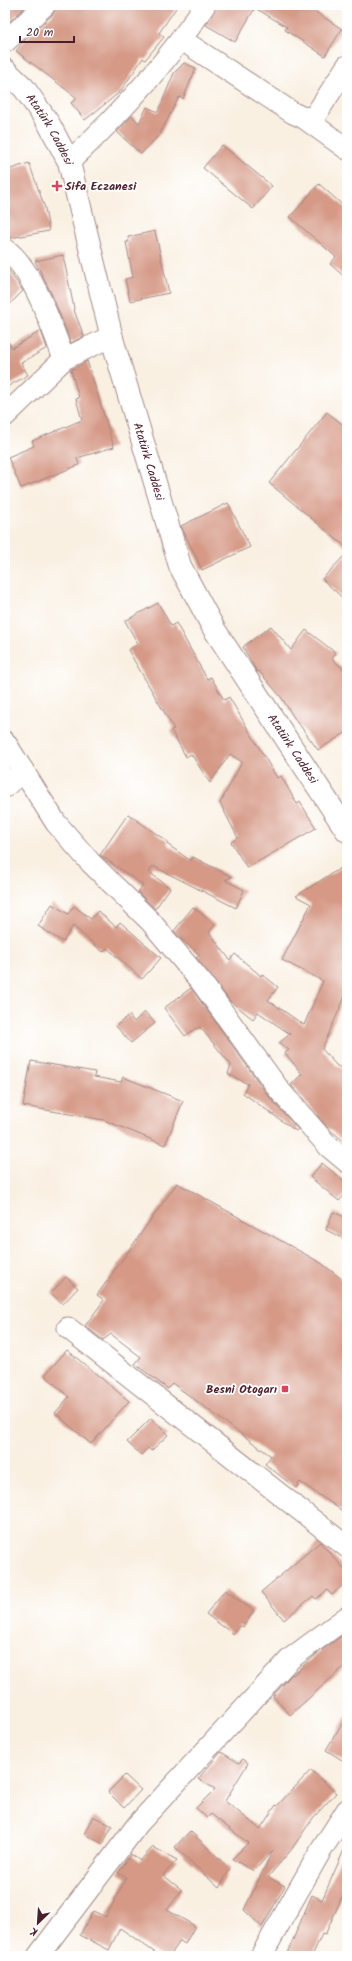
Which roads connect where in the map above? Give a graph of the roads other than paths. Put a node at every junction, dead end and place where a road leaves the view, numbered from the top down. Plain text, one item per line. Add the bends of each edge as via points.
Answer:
1 (45, 5) edge
2 (206, 5) edge
3 (182, 40) junction
4 (5, 42) edge
5 (347, 66) edge
6 (5, 70) edge
7 (304, 118) junction
8 (347, 149) edge
9 (69, 162) junction
10 (6, 252) edge
11 (112, 336) junction
12 (64, 360) junction
13 (5, 416) edge
14 (5, 742) edge
15 (23, 770) junction
16 (5, 787) edge
17 (345, 826) edge
18 (347, 1162) edge
19 (68, 1328) dead end
20 (347, 1547) edge
21 (347, 1617) edge
22 (347, 1810) edge
23 (38, 1956) edge
24 (261, 1956) edge

1 - 4 street
2 - 3 street
3 - 7 street
3 - 9 street via 103,130
5 - 7 street via 315,116
6 - 9 main road, Atatürk Caddesi via 24,88 49,124
7 - 8 street
9 - 11 main road, Atatürk Caddesi
10 - 12 street via 20,264 34,287
11 - 12 street
11 - 17 main road, Atatürk Caddesi via 180,566 214,629
12 - 13 street
14 - 15 street
15 - 16 street
15 - 18 street via 56,823 90,862 151,922 202,983 280,1091 329,1147
19 - 20 street
21 - 23 street via 290,1659 138,1824
22 - 24 street

